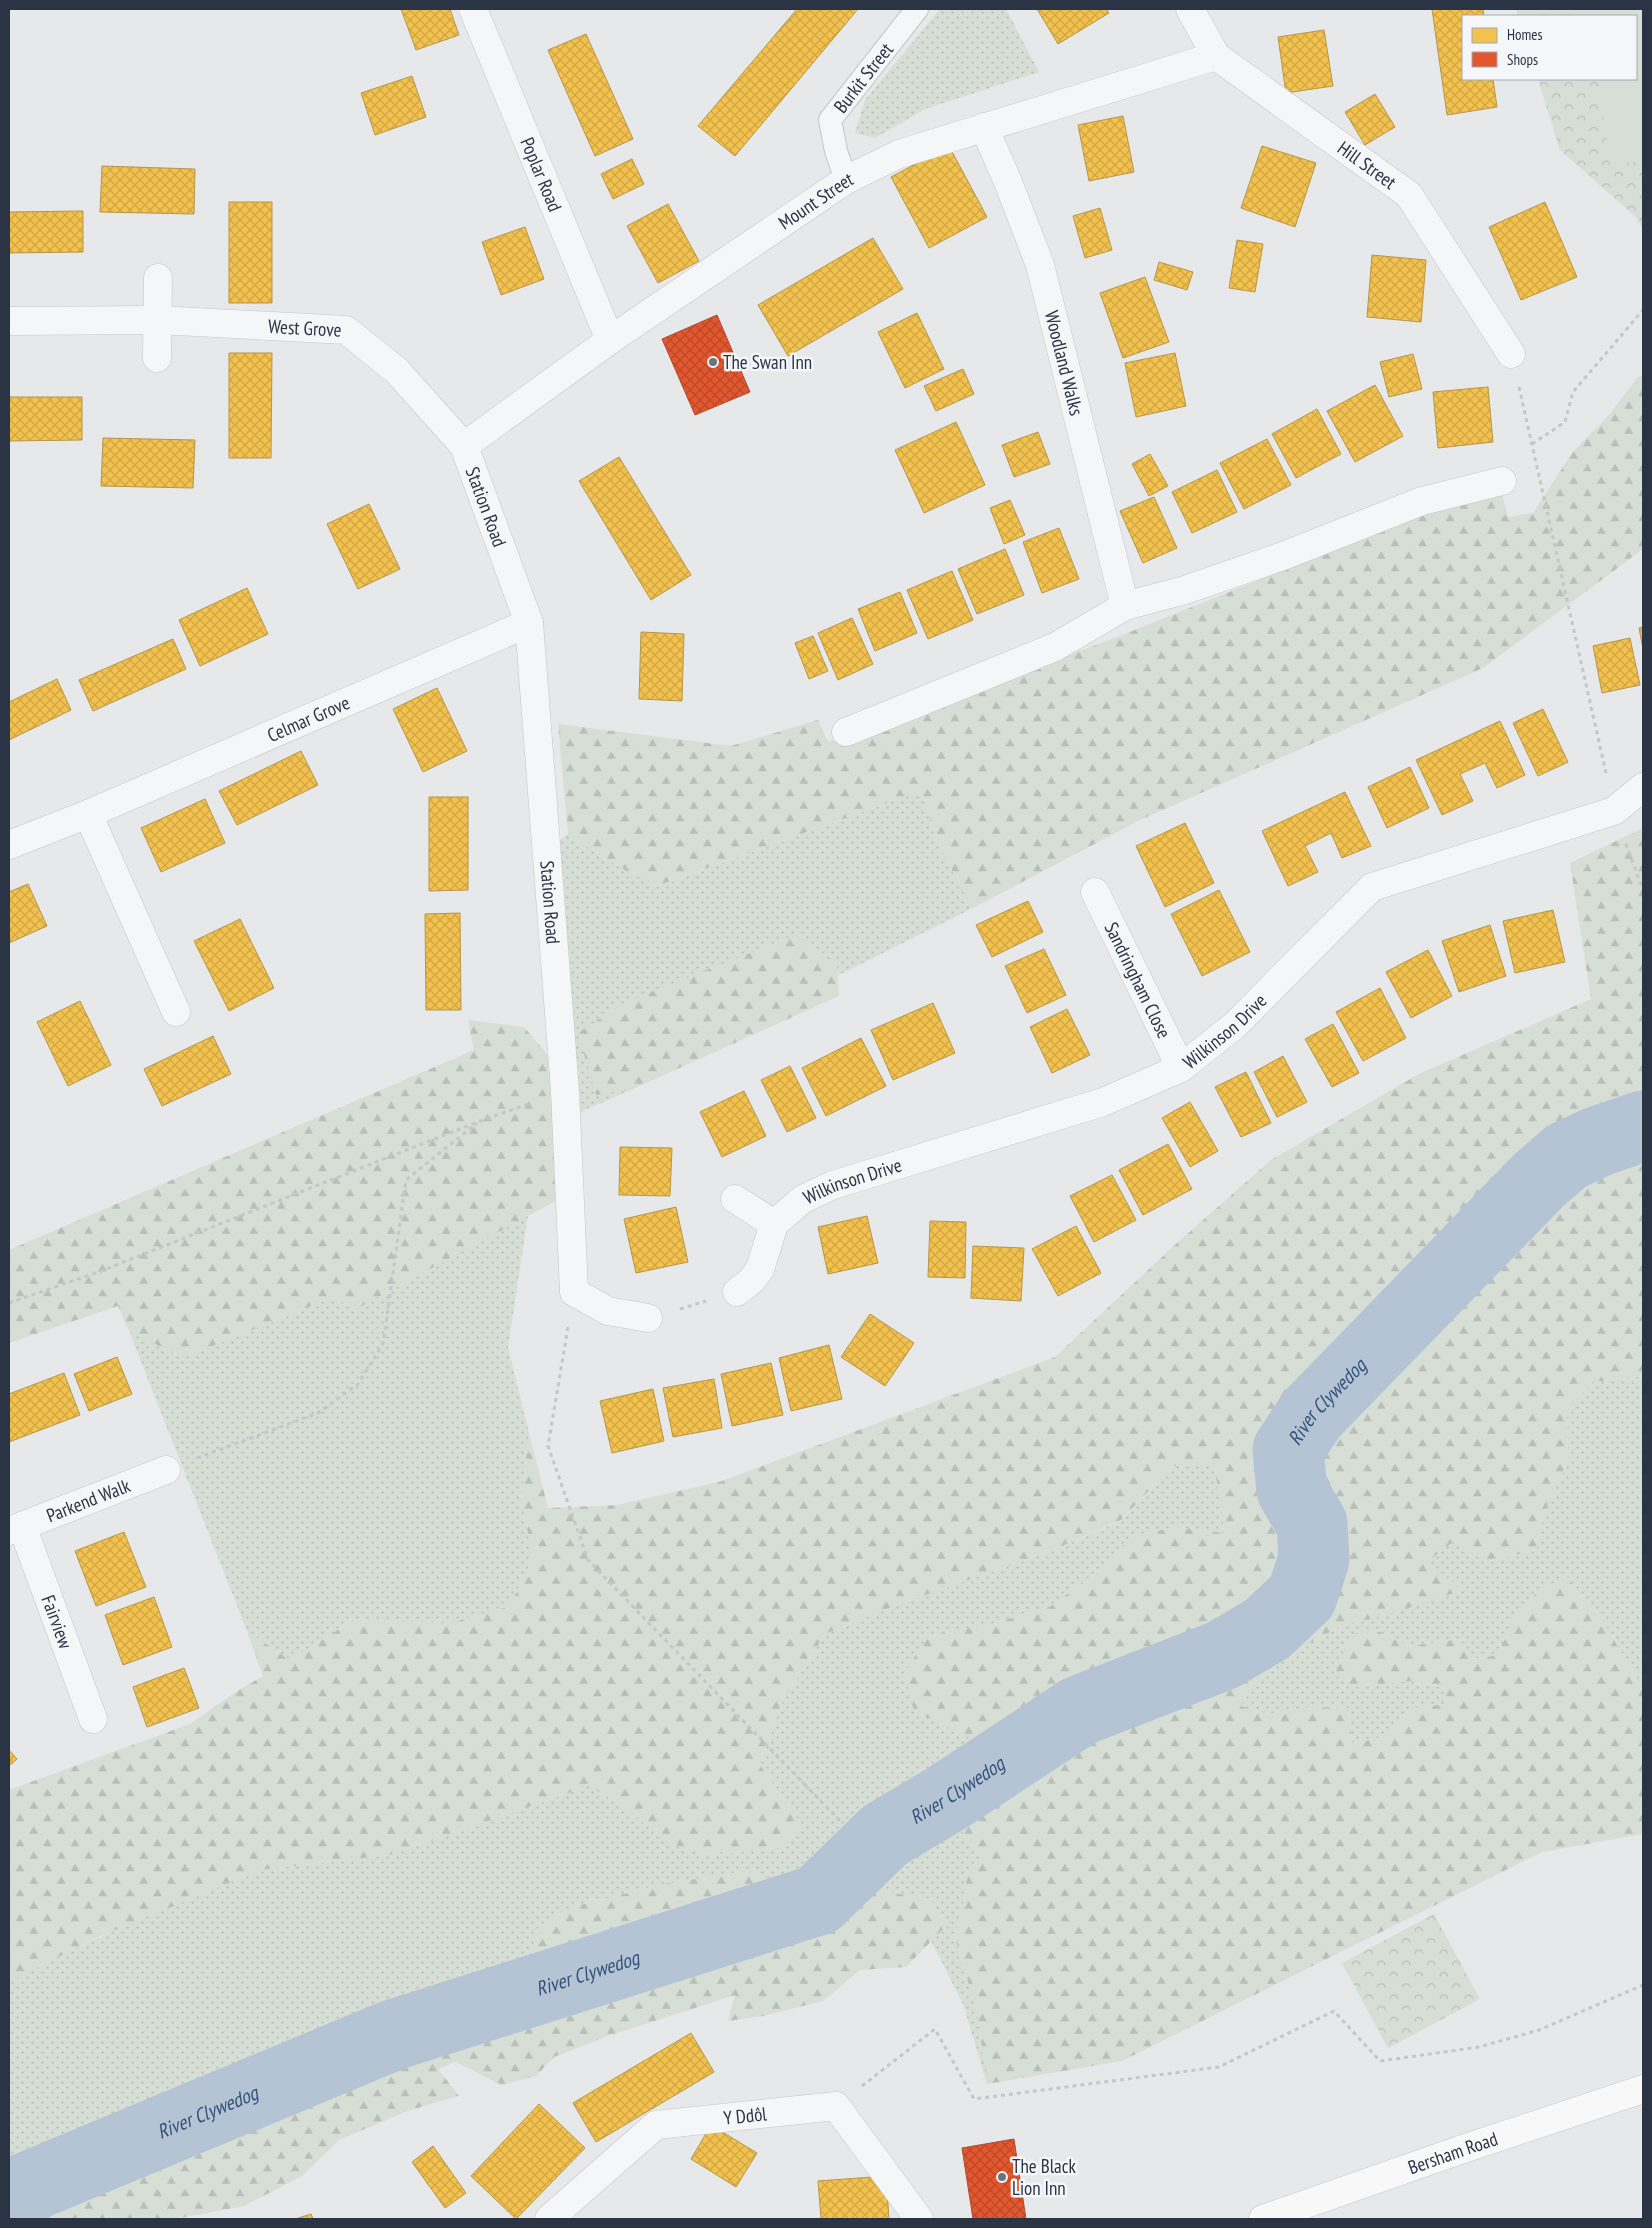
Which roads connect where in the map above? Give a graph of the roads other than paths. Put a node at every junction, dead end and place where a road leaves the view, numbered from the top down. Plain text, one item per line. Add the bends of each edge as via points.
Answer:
1 (473, 9) edge
2 (917, 9) edge
3 (1190, 9) edge
4 (1216, 56) junction
5 (984, 127) junction
6 (846, 180) junction
7 (158, 278) dead end
8 (158, 320) junction
9 (9, 321) edge
10 (610, 340) junction
11 (1512, 354) road end
12 (157, 358) dead end
13 (464, 446) junction
14 (1502, 481) dead end
15 (1125, 606) junction
16 (529, 623) junction
17 (846, 732) dead end
18 (1643, 787) edge
19 (88, 814) junction
20 (9, 845) edge
21 (1095, 892) dead end
22 (176, 1012) dead end
23 (1180, 1068) junction
24 (735, 1198) dead end
25 (774, 1224) junction
26 (737, 1292) road end
27 (648, 1318) road end
28 (166, 1470) road end
29 (15, 1528) edge
30 (93, 1719) dead end
31 (1643, 2090) edge
32 (549, 2219) edge
33 (919, 2219) edge
34 (1263, 2219) edge

1 - 10 street, Poplar Road
2 - 6 lane, Burkit Street via 830,120
3 - 4 street, Hill Street
4 - 5 street, Mount Street
4 - 11 street, Hill Street via 1410,195
5 - 6 street, Mount Street via 899,154
5 - 15 street, Woodland Walks via 1040,265
6 - 10 street, Mount Street
7 - 8 street
8 - 9 street, West Grove
8 - 12 street
8 - 13 street, West Grove via 346,330 397,371
10 - 13 street, Mount Street
13 - 16 street, Station Road
14 - 15 street via 1422,501 1283,556 1185,590
15 - 17 street via 1055,647
16 - 19 street, Celmar Grove
16 - 27 street, Station Road via 565,1091 574,1292 608,1311
18 - 23 street, Wilkinson Drive via 1614,811 1372,887 1234,1025
19 - 20 street, Celmar Grove
19 - 22 street
21 - 23 street, Sandringham Close
23 - 25 street, Wilkinson Drive via 1103,1102 833,1185 804,1199
24 - 25 street
25 - 26 street via 760,1269
28 - 29 street, Parkend Walk
29 - 30 street, Fairview
31 - 34 main road, Bersham Road
32 - 33 street, Y Ddôl via 656,2125 836,2106

